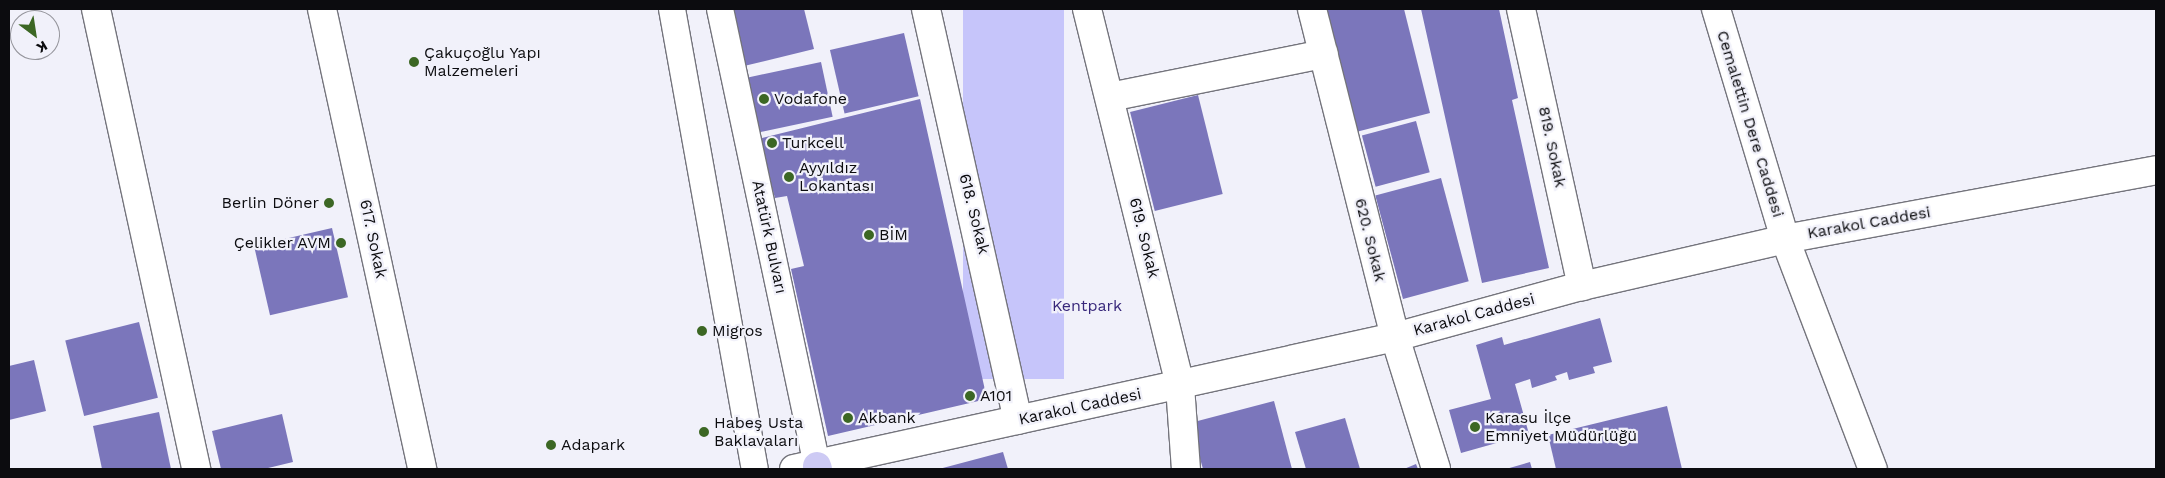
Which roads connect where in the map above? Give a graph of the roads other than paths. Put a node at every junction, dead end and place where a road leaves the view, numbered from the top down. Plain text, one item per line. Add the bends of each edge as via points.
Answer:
1 (96, 9) edge
2 (322, 9) edge
3 (672, 9) edge
4 (720, 9) edge
5 (926, 9) edge
6 (1087, 9) edge
7 (1312, 9) edge
8 (1521, 9) edge
9 (1716, 9) edge
10 (1324, 54) junction
11 (1110, 97) junction
12 (2156, 170) edge
13 (1785, 239) junction
14 (1582, 286) junction
15 (1394, 337) junction
16 (1180, 386) junction
17 (1018, 420) junction
18 (810, 468) edge
19 (196, 469) edge
20 (422, 469) edge
21 (755, 469) edge
22 (1186, 469) edge
23 (1436, 469) edge
24 (1873, 469) edge

1 - 19 street
2 - 20 street, 617. Sokak
3 - 21 street
4 - 18 street, Atatürk Bulvarı
5 - 17 street, 618. Sokak
6 - 11 street, 619. Sokak
7 - 10 street, 620. Sokak
8 - 14 street, 819. Sokak
9 - 13 street, Cemalettin Dere Caddesi
10 - 11 street
10 - 15 street, 620. Sokak
11 - 16 street, 619. Sokak
12 - 13 street, Karakol Caddesi
13 - 14 street, Karakol Caddesi
13 - 24 street, Cemalettin Dere Caddesi
14 - 15 street, Karakol Caddesi
15 - 16 street, Karakol Caddesi
15 - 23 street, 620. Sokak
16 - 17 street, Karakol Caddesi
16 - 22 street, 619. Sokak
17 - 18 street, Karakol Caddesi

